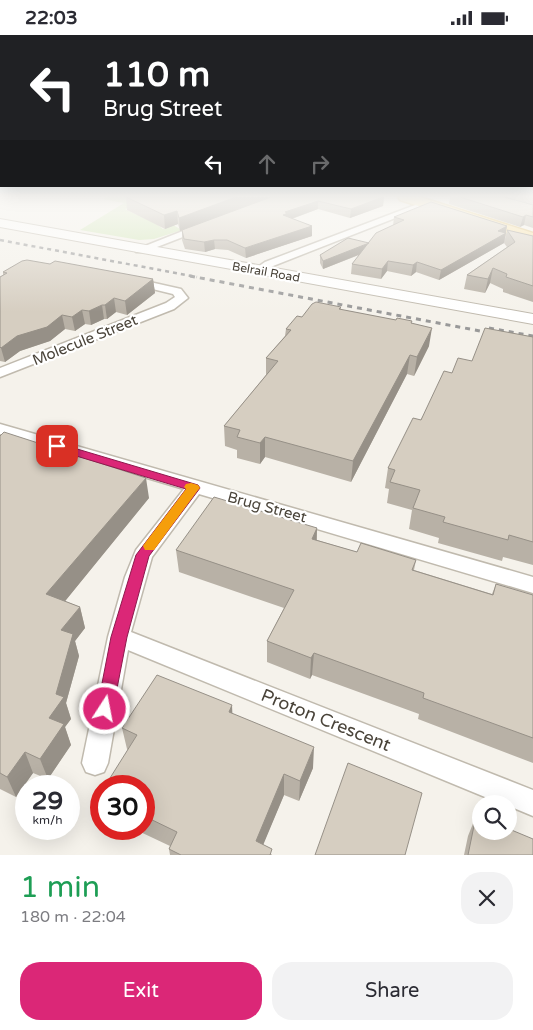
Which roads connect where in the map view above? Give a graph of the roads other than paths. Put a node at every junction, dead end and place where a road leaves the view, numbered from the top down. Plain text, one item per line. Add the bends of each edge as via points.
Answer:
1 (64, 235) edge
2 (180, 235) edge
3 (346, 235) edge
4 (140, 250) junction
5 (258, 271) junction
6 (123, 279) edge
7 (533, 319) edge
8 (0, 373) edge
9 (0, 429) edge
10 (194, 488) junction
11 (533, 585) edge
12 (119, 637) junction
13 (94, 763) dead end
14 (533, 803) edge

1 - 4 street, Belrail Road
2 - 4 street
3 - 5 street
4 - 5 street, Belrail Road
5 - 7 street, Belrail Road
6 - 8 street, Molecule Street via 180,293 182,299
9 - 10 street, Brug Street
10 - 11 street, Brug Street via 352,529
10 - 12 street via 143,555
12 - 13 street
12 - 14 street, Proton Crescent

